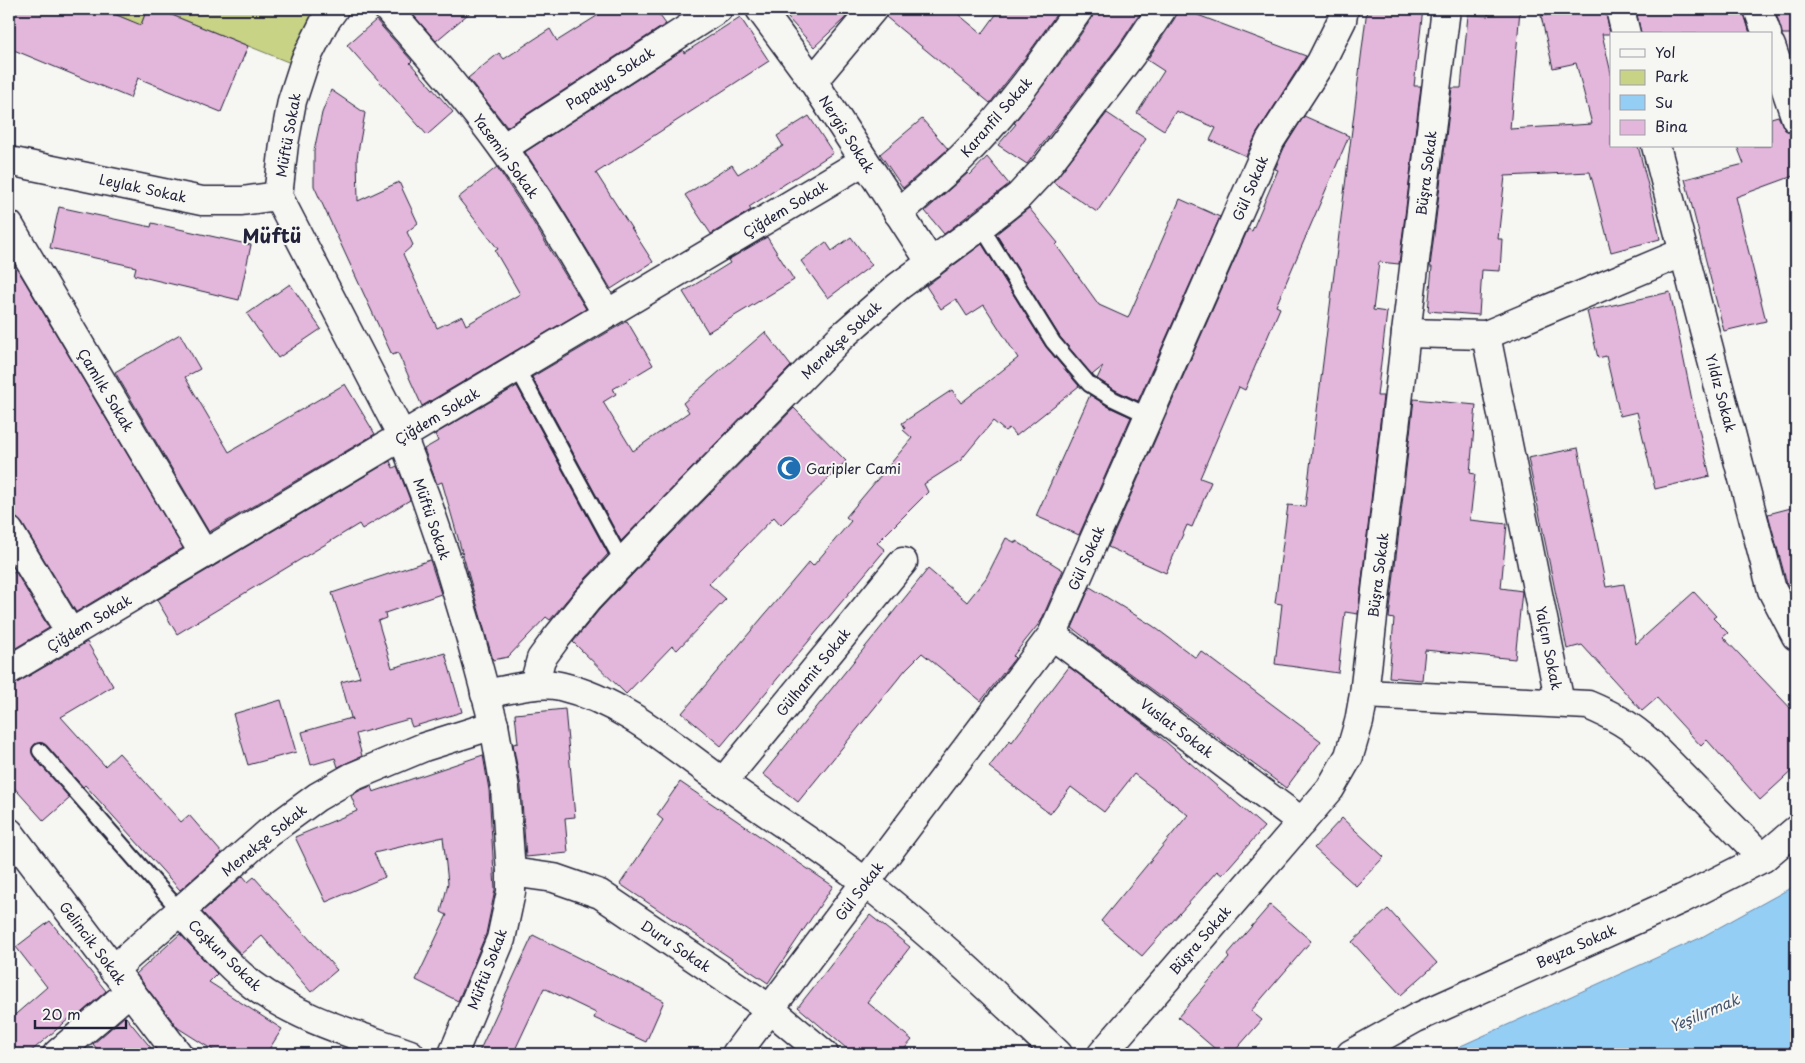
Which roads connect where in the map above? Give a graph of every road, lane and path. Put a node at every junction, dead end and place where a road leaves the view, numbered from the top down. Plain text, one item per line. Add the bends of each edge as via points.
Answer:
1 (334, 9) edge
2 (388, 9) edge
3 (718, 9) edge
4 (760, 9) edge
5 (873, 9) edge
6 (1079, 9) edge
7 (1162, 9) edge
8 (1344, 9) edge
9 (1446, 9) edge
10 (1620, 9) edge
11 (1758, 9) edge
12 (1626, 32) edge
13 (1766, 32) edge
14 (1772, 49) edge
15 (813, 81) junction
16 (1796, 119) edge
17 (503, 148) junction
18 (1657, 148) edge
19 (9, 161) edge
20 (864, 161) junction
21 (278, 196) junction
22 (898, 214) junction
23 (9, 225) edge
24 (981, 226) junction
25 (1684, 252) junction
26 (931, 263) junction
27 (607, 314) junction
28 (1406, 333) junction
29 (1486, 335) junction
30 (517, 368) junction
31 (1149, 416) junction
32 (402, 436) junction
33 (9, 531) edge
34 (204, 554) junction
35 (903, 562) dead end
36 (622, 563) junction
37 (70, 634) junction
38 (1052, 635) junction
39 (1796, 636) edge
40 (9, 670) edge
41 (534, 685) junction
42 (485, 694) junction
43 (1364, 694) junction
44 (1560, 703) junction
45 (494, 725) junction
46 (40, 751) dead end
47 (723, 782) junction
48 (1302, 822) junction
49 (1796, 830) edge
50 (9, 832) edge
51 (1763, 858) junction
52 (511, 872) junction
53 (866, 882) junction
54 (180, 911) junction
55 (122, 981) junction
56 (770, 1009) junction
57 (57, 1054) edge
58 (178, 1054) edge
59 (410, 1054) edge
60 (453, 1054) edge
61 (736, 1054) edge
62 (824, 1054) edge
63 (1058, 1054) edge
64 (1102, 1054) edge
65 (1351, 1054) edge

1 - 21 street, Müftü Sokak via 305,60 292,101
2 - 17 street, Yasemin Sokak via 461,93
3 - 17 street, Papatya Sokak
4 - 15 street, Nergis Sokak
5 - 15 street
6 - 22 street, Karanfil Sokak via 1030,79 995,120 962,157
7 - 24 street, Menekşe Sokak via 1046,167 1019,196
8 - 31 street, Gül Sokak via 1342,20 1321,62 1270,141
9 - 28 street, Büşra Sokak
10 - 12 street
11 - 13 street
14 - 16 street
15 - 20 street, Nergis Sokak
17 - 27 street, Yasemin Sokak via 547,212
18 - 25 street, Yıldız Sokak
19 - 21 street, Leylak Sokak via 202,201 242,201
20 - 22 street, Nergis Sokak
20 - 27 street, Çiğdem Sokak
21 - 32 street, Müftü Sokak
22 - 26 street, Nergis Sokak
23 - 34 street, Çamlık Sokak
24 - 26 street, Menekşe Sokak
24 - 31 lane via 1053,342 1089,384
25 - 29 street
25 - 39 street, Yıldız Sokak via 1772,590
26 - 36 street, Menekşe Sokak via 898,286 841,337
27 - 30 street, Çiğdem Sokak
28 - 29 street
28 - 43 street, Büşra Sokak
29 - 44 street, Yalçın Sokak
30 - 32 street, Çiğdem Sokak
30 - 36 lane
31 - 38 street, Gül Sokak
32 - 34 street, Çiğdem Sokak
32 - 42 street, Müftü Sokak via 449,566
33 - 37 street
34 - 37 street, Çiğdem Sokak
35 - 47 street, Gülhamit Sokak
36 - 41 street, Menekşe Sokak via 587,600 541,659
37 - 40 street, Çiğdem Sokak
38 - 48 street, Vuslat Sokak
38 - 53 street, Gül Sokak
41 - 42 street
41 - 47 street via 558,685 616,708 671,742
42 - 45 street, Müftü Sokak
43 - 44 street
43 - 48 street, Büşra Sokak via 1348,756 1330,789
44 - 51 street, Yalçın Sokak via 1588,705 1633,728
45 - 52 street, Müftü Sokak via 505,788
45 - 54 street, Menekşe Sokak via 424,747 352,777 317,797 268,833
46 - 54 lane
47 - 53 street
48 - 64 street, Büşra Sokak
49 - 51 street, Beyza Sokak
50 - 55 street, Gelincik Sokak
51 - 65 street, Beyza Sokak via 1682,899 1416,1018
52 - 56 street, Duru Sokak via 554,878 600,894
52 - 60 street, Müftü Sokak via 511,892 501,939
53 - 56 street, Gül Sokak
53 - 63 street
54 - 55 street, Menekşe Sokak
54 - 59 street, Coşkun Sokak via 251,984 274,1000 305,1015
55 - 57 street, Menekşe Sokak
55 - 58 street, Gelincik Sokak
56 - 61 street, Gül Sokak
56 - 62 street, Duru Sokak

